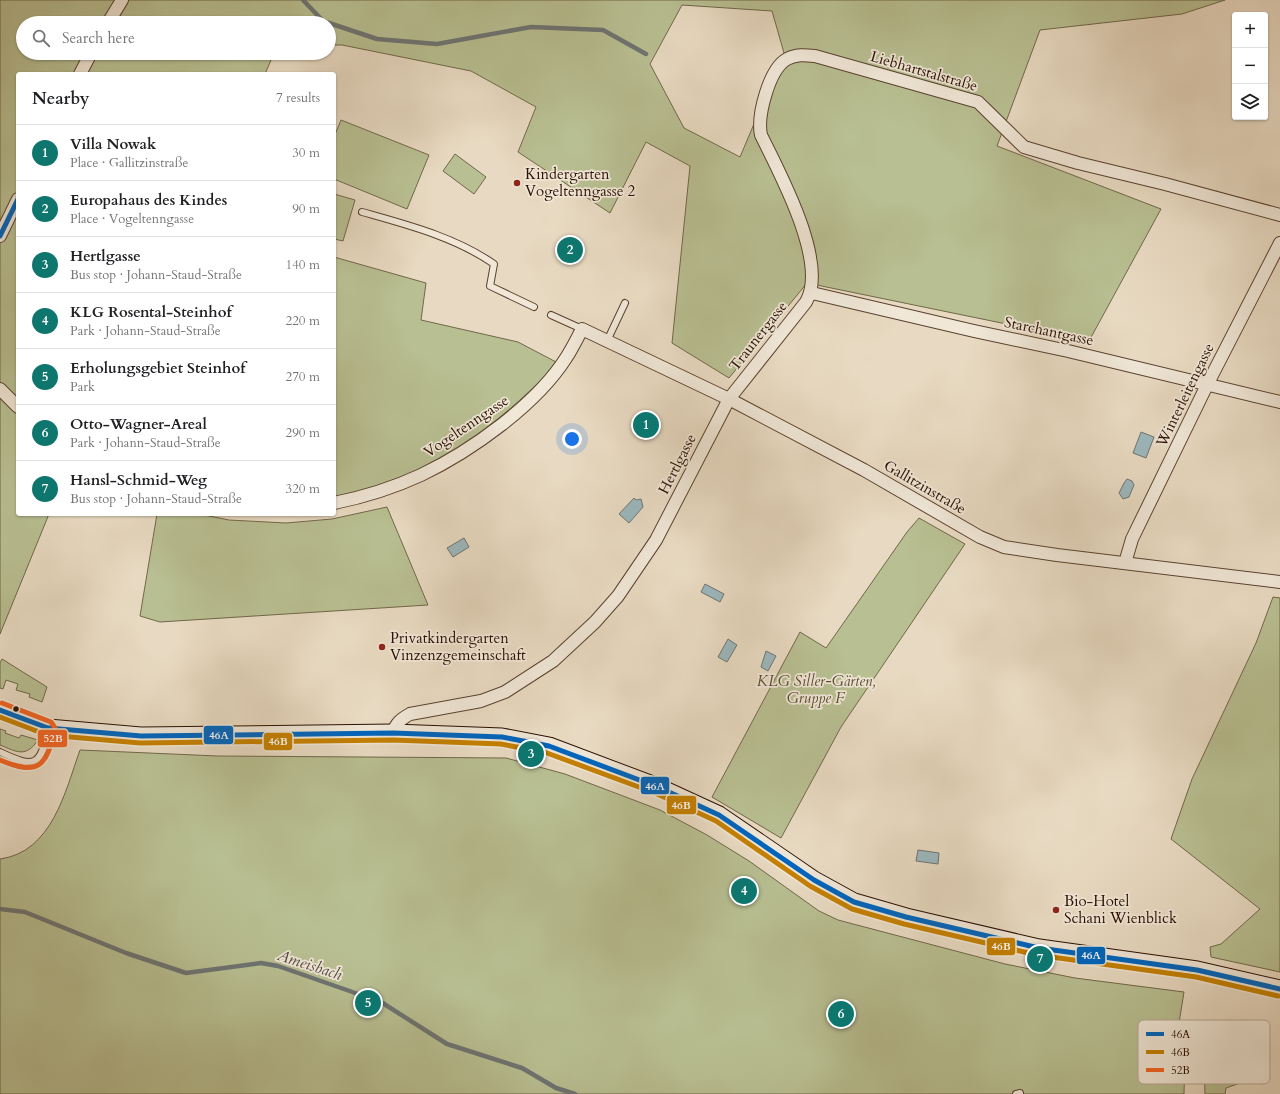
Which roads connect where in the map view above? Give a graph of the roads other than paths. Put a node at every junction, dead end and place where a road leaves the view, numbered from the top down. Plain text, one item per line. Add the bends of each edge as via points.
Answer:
1 (122, 0) edge
2 (112, 16) edge
3 (87, 60) edge
4 (81, 72) edge
5 (16, 204) edge
6 (362, 212) dead end
7 (1280, 215) edge
8 (0, 236) edge
9 (1280, 243) edge
10 (812, 293) junction
11 (625, 304) dead end
12 (534, 307) dead end
13 (551, 315) dead end
14 (582, 329) junction
15 (607, 341) junction
16 (1207, 385) junction
17 (0, 389) edge
18 (729, 399) junction
19 (1280, 402) edge
20 (16, 405) edge
21 (336, 502) edge
22 (1125, 563) junction
23 (1280, 582) edge
24 (0, 710) edge
25 (48, 728) junction
26 (393, 733) junction
27 (0, 752) edge
28 (1280, 989) edge

1 - 2 street
3 - 4 street
5 - 8 street
6 - 12 lane via 421,228 476,252 494,264 490,286
7 - 10 street, Liebhartstalstraße via 1024,147 978,102 815,56 800,55 787,59 774,72 762,111 760,128 800,218 812,278
9 - 16 street, Winterleitengasse
10 - 16 street, Starchantgasse
10 - 18 street, Traunergasse
11 - 15 lane
13 - 14 lane
14 - 15 street, Gallitzinstraße
14 - 21 street, Vogeltenngasse via 556,372 537,394 503,423 421,475 383,490
15 - 18 street, Gallitzinstraße
16 - 19 street, Starchantgasse
16 - 22 street, Winterleitengasse via 1132,539
17 - 20 street
18 - 22 street, Gallitzinstraße via 864,470 980,537 1004,547
18 - 26 street, Hertlgasse via 656,540 618,596 595,622 553,661 505,692 481,701 410,714 402,718
22 - 23 street, Gallitzinstraße
24 - 25 street
25 - 26 street via 142,736
25 - 27 lane via 42,753 32,762 24,762
26 - 28 street via 502,737 549,746 592,761 719,815 843,898 875,909 1074,955 1197,970

